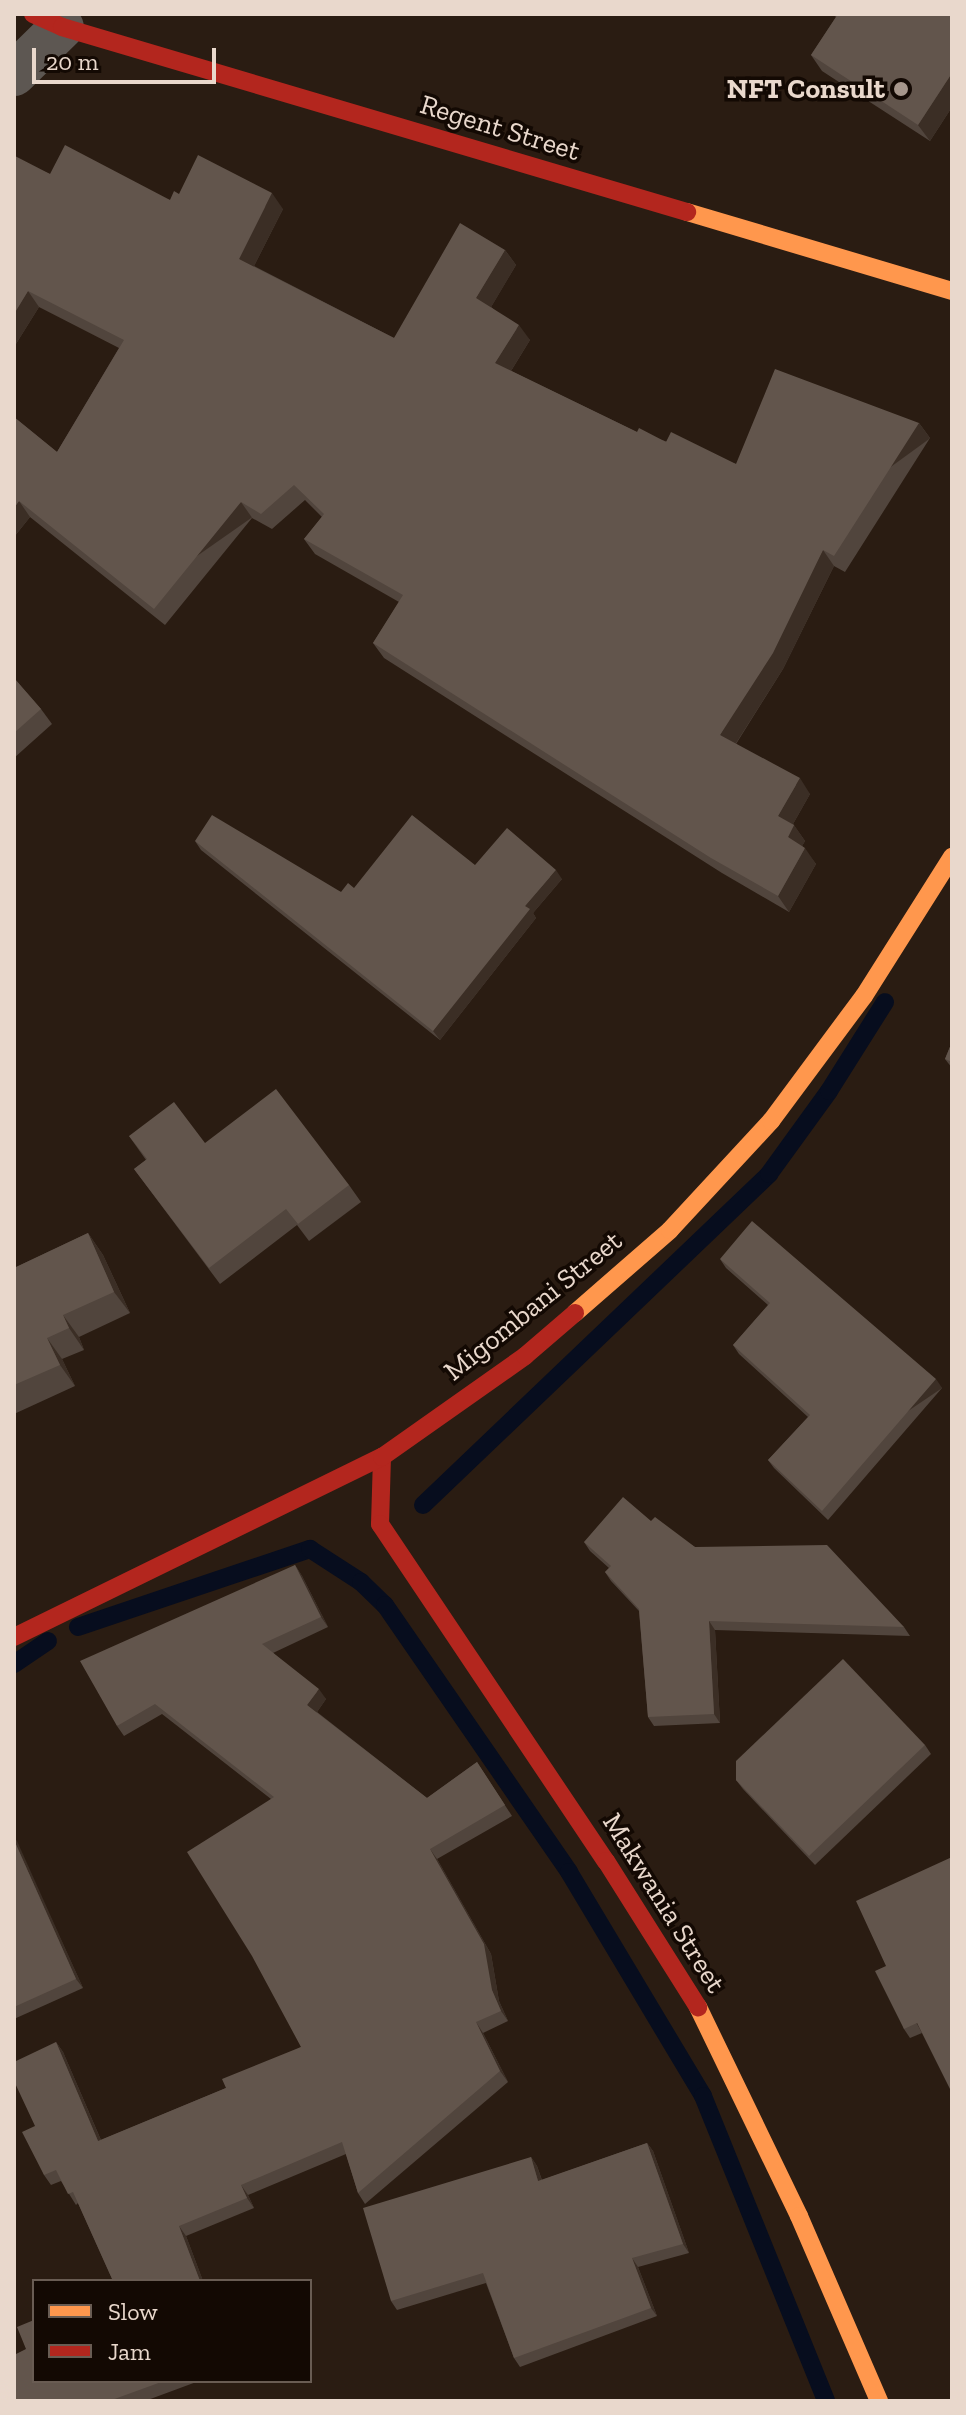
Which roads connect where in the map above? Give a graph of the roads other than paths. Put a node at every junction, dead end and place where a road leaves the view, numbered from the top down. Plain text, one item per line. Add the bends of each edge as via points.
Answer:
1 (48, 21) edge
2 (14, 74) edge
3 (952, 291) edge
4 (952, 857) edge
5 (382, 1457) junction
6 (14, 1637) edge
7 (879, 2401) edge

1 - 2 street
1 - 3 street, Regent Street
4 - 5 street, Migombani Street via 864,996 771,1121 670,1230 525,1356
5 - 6 street, Migombani Street
5 - 7 street, Makwania Street via 380,1524 698,2007 799,2216

